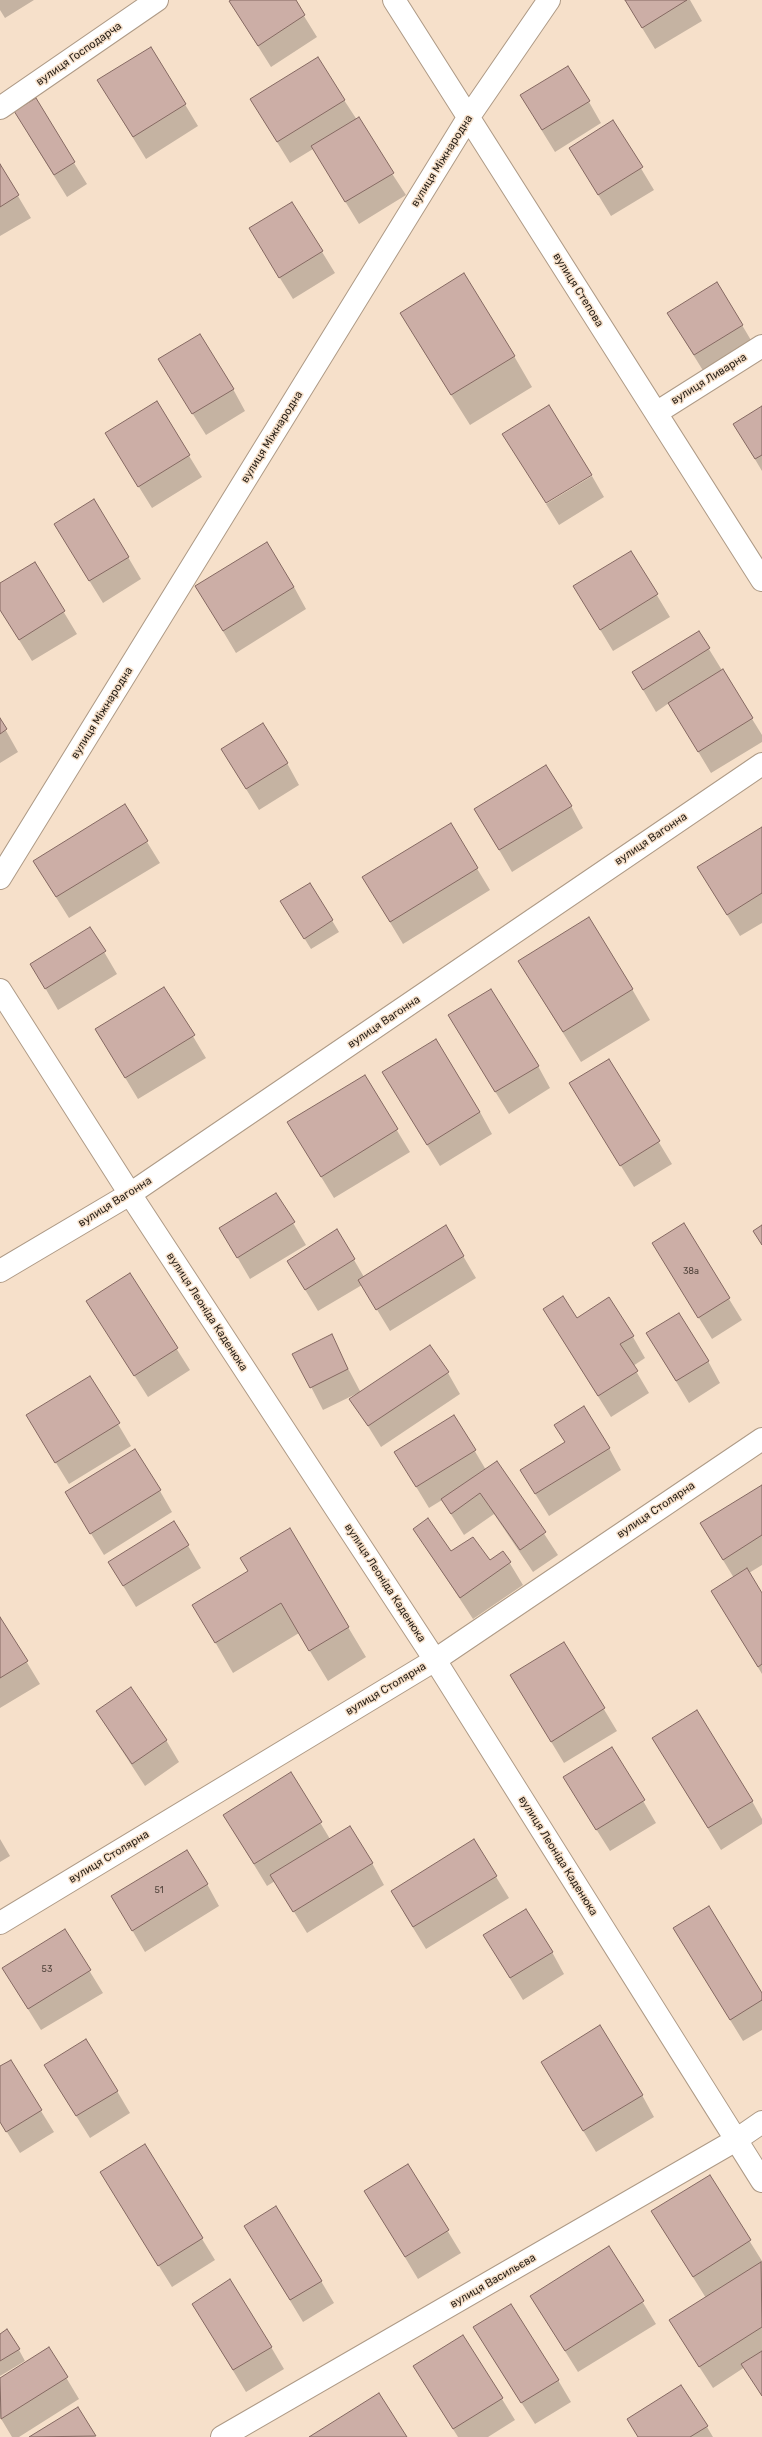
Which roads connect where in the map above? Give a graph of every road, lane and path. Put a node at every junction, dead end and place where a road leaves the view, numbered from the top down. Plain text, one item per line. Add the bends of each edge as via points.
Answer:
1 (157, 0) edge
2 (394, 0) edge
3 (549, 0) edge
4 (0, 108) edge
5 (468, 118) junction
6 (762, 346) edge
7 (656, 413) junction
8 (762, 580) edge
9 (762, 764) edge
10 (0, 878) edge
11 (0, 990) edge
12 (130, 1194) junction
13 (0, 1271) edge
14 (762, 1439) edge
15 (435, 1660) junction
16 (0, 1923) edge
17 (762, 2122) edge
18 (736, 2140) junction
19 (762, 2181) edge
20 (222, 2437) edge

1 - 4 street, вулиця Господарча
2 - 5 street, вулиця Степова
3 - 5 street, вулиця Міжнародна
5 - 7 street, вулиця Степова
5 - 10 street, вулиця Міжнародна
6 - 7 street, вулиця Ливарна
7 - 8 street, вулиця Степова
9 - 12 street, вулиця Вагонна
11 - 12 street, вулиця Леоніда Каденюка
12 - 13 street, вулиця Вагонна
12 - 15 street, вулиця Леоніда Каденюка
14 - 15 street, вулиця Столярна
15 - 16 street, вулиця Столярна
15 - 18 street, вулиця Леоніда Каденюка
17 - 18 street, вулиця Васильєва
18 - 19 street, вулиця Леоніда Каденюка
18 - 20 street, вулиця Васильєва

